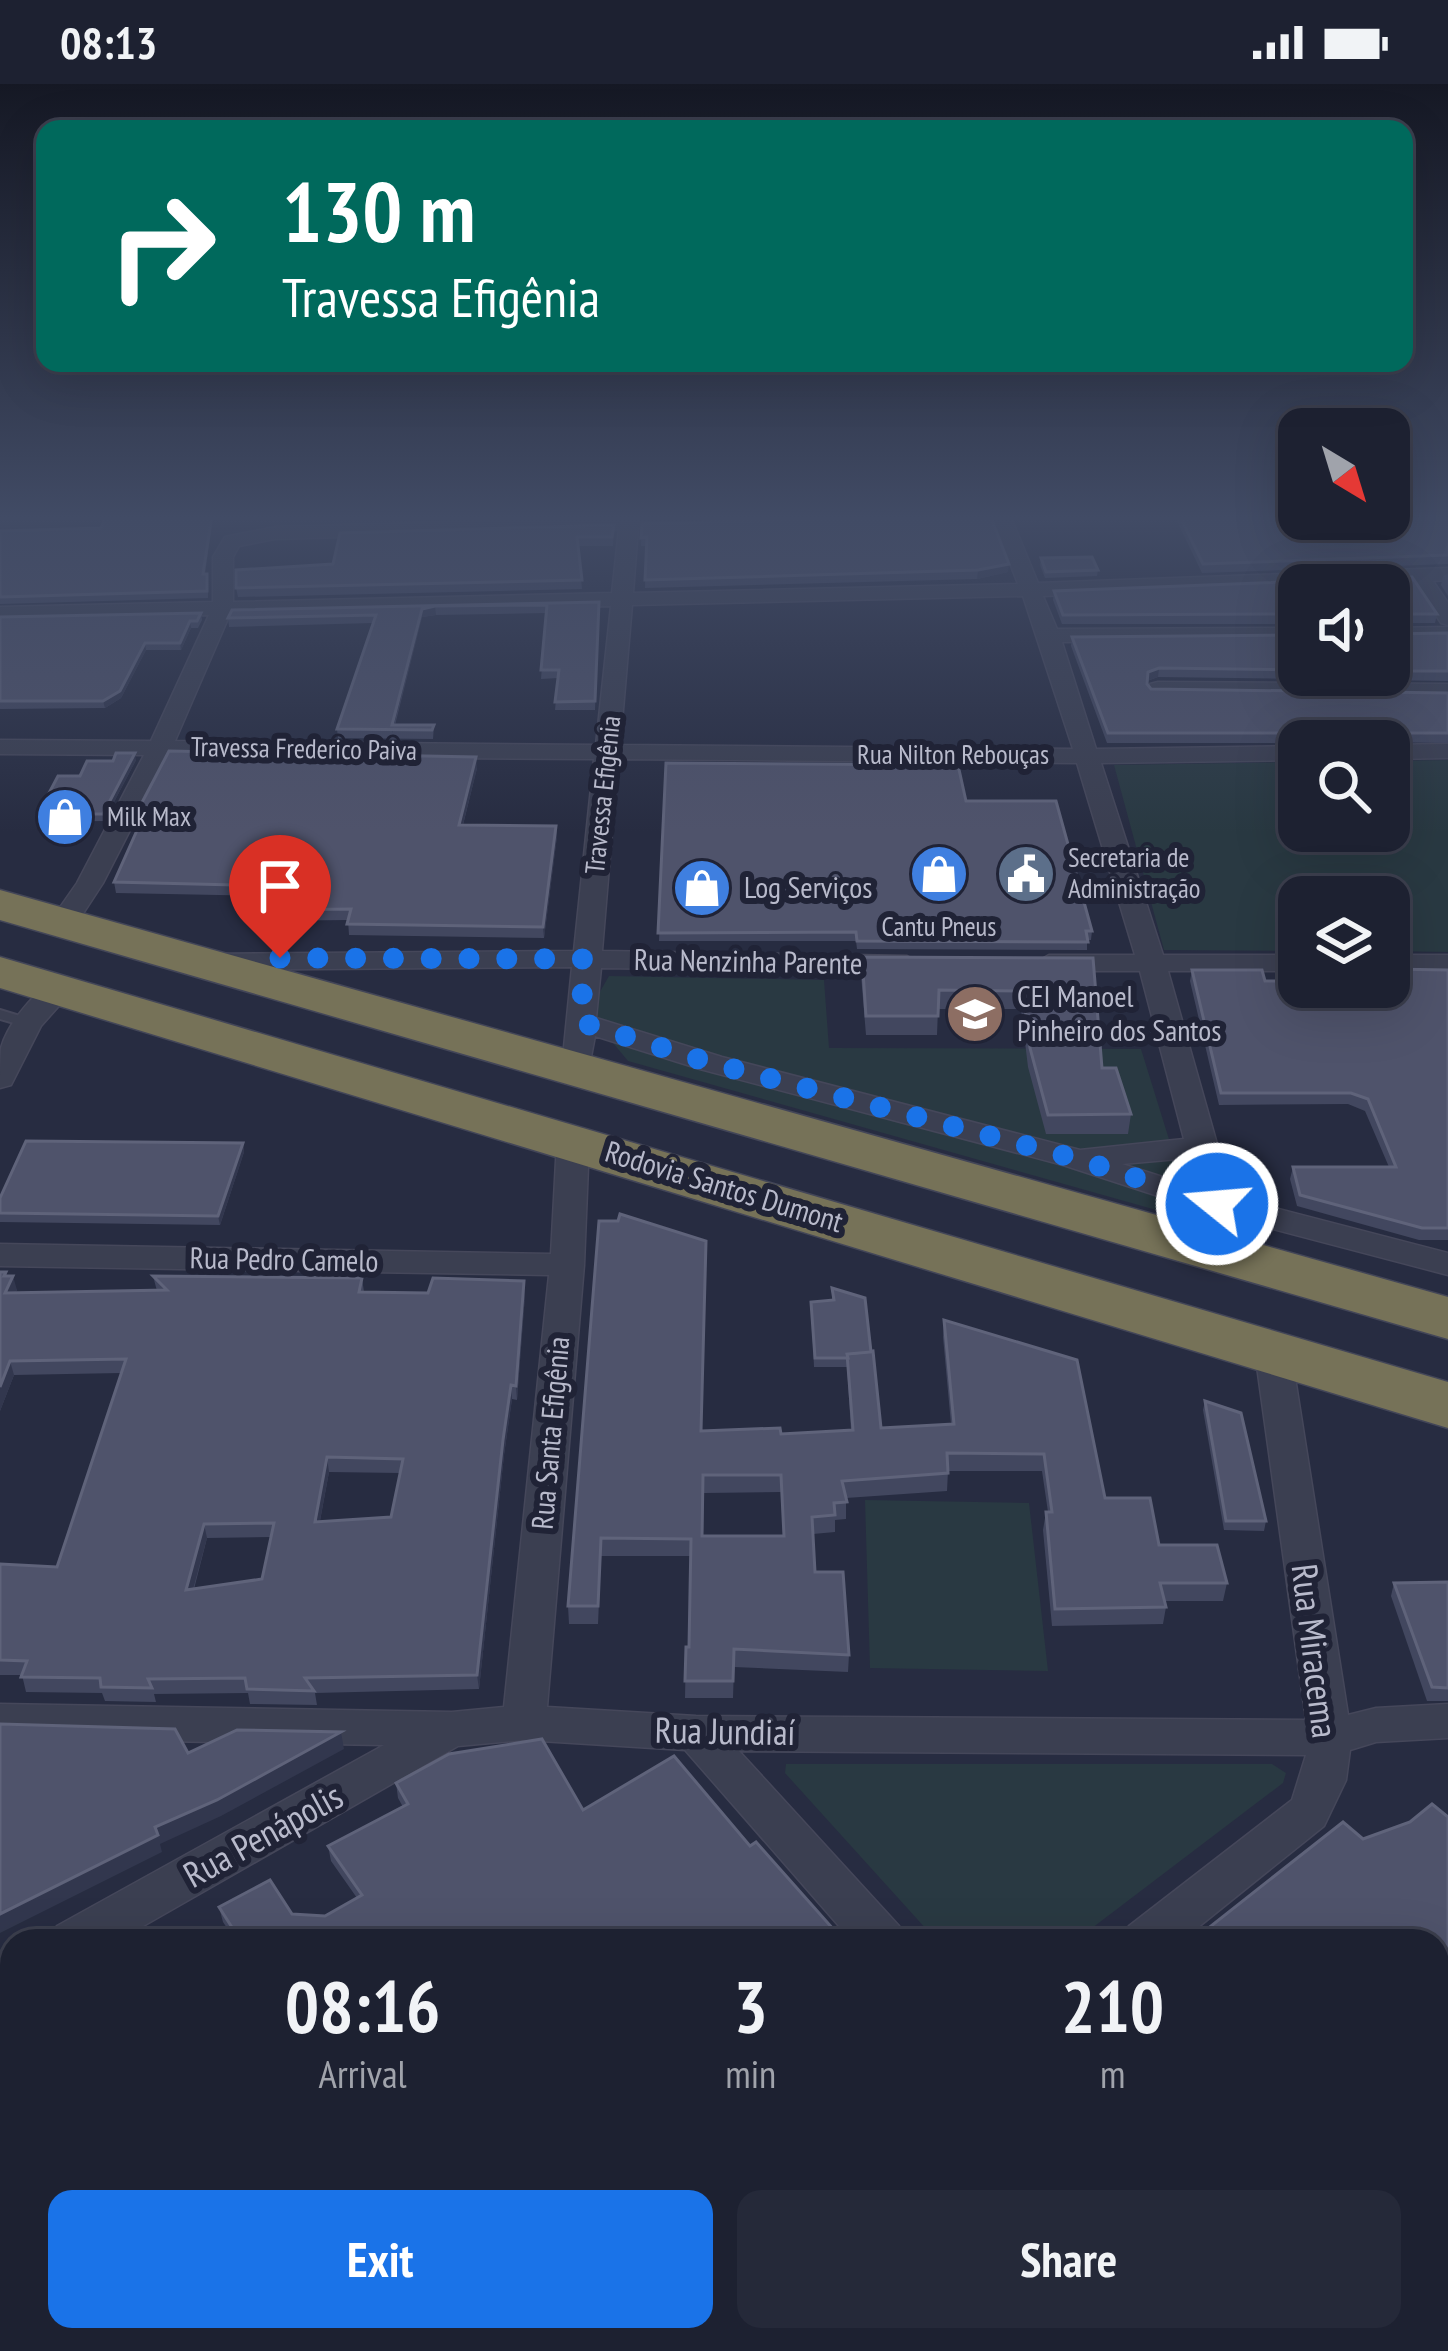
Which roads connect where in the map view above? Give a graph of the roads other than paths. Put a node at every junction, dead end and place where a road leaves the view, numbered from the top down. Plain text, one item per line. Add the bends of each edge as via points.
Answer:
1 (217, 621) edge
2 (622, 621) edge
3 (1042, 621) edge
4 (1448, 633) edge
5 (1278, 634) edge
6 (1410, 634) edge
7 (1049, 636) junction
8 (1158, 689) edge
9 (1448, 691) edge
10 (0, 747) edge
11 (160, 748) junction
12 (1448, 751) edge
13 (608, 752) junction
14 (1410, 752) edge
15 (1278, 753) edge
16 (1087, 756) junction
17 (0, 905) edge
18 (63, 923) junction
19 (585, 959) junction
20 (198, 962) junction
21 (1152, 963) junction
22 (1278, 963) edge
23 (1410, 963) edge
24 (1448, 963) edge
25 (927, 964) edge
26 (1017, 964) edge
27 (22, 1000) edge
28 (579, 1044) junction
29 (0, 1079) edge
30 (573, 1142) junction
31 (1202, 1147) junction
32 (1074, 1158) junction
33 (1220, 1230) junction
34 (0, 1255) edge
35 (1448, 1264) edge
36 (567, 1265) junction
37 (1448, 1318) edge
38 (1273, 1352) junction
39 (1448, 1405) edge
40 (0, 1720) edge
41 (1448, 1721) edge
42 (524, 1723) junction
43 (452, 1729) junction
44 (696, 1732) junction
45 (1330, 1738) junction
46 (95, 1929) edge
47 (871, 1929) edge
48 (1161, 1929) edge

1 - 11 street
2 - 13 street, Travessa Efigênia
3 - 7 street
4 - 6 street
5 - 7 street
7 - 16 street
8 - 9 street
10 - 11 street, Travessa Frederico Paiva
11 - 13 street, Travessa Frederico Paiva
11 - 18 street
12 - 14 street
13 - 16 street, Rua Nilton Rebouças
13 - 19 street, Travessa Efigênia
15 - 16 street, Rua Nilton Rebouças
16 - 21 street
17 - 18 highway
18 - 20 highway
19 - 20 street, Rua Nenzinha Parente
19 - 25 street, Rua Nenzinha Parente
19 - 28 street, Travessa Efigênia
20 - 28 highway
21 - 22 street
21 - 26 street
21 - 31 street
23 - 24 street
27 - 29 street
27 - 30 highway, Rodovia Santos Dumont
28 - 32 street via 711,1063
28 - 33 highway
30 - 36 street, Rua Santa Efigênia
30 - 38 highway, Rodovia Santos Dumont
31 - 32 street
31 - 33 street
32 - 33 street
33 - 35 street
33 - 37 highway
34 - 36 street, Rua Pedro Camelo
36 - 42 street, Rua Santa Efigênia
38 - 39 highway, Rodovia Santos Dumont
38 - 45 street, Rua Miracema
40 - 43 street, Rua Jundiaí
41 - 45 street, Rua Jundiaí via 1376,1725
42 - 43 street, Rua Jundiaí
42 - 44 street, Rua Jundiaí
43 - 46 street, Rua Penápolis
44 - 45 street, Rua Jundiaí
44 - 47 street
45 - 48 street, Rua Miracema via 1308,1814

